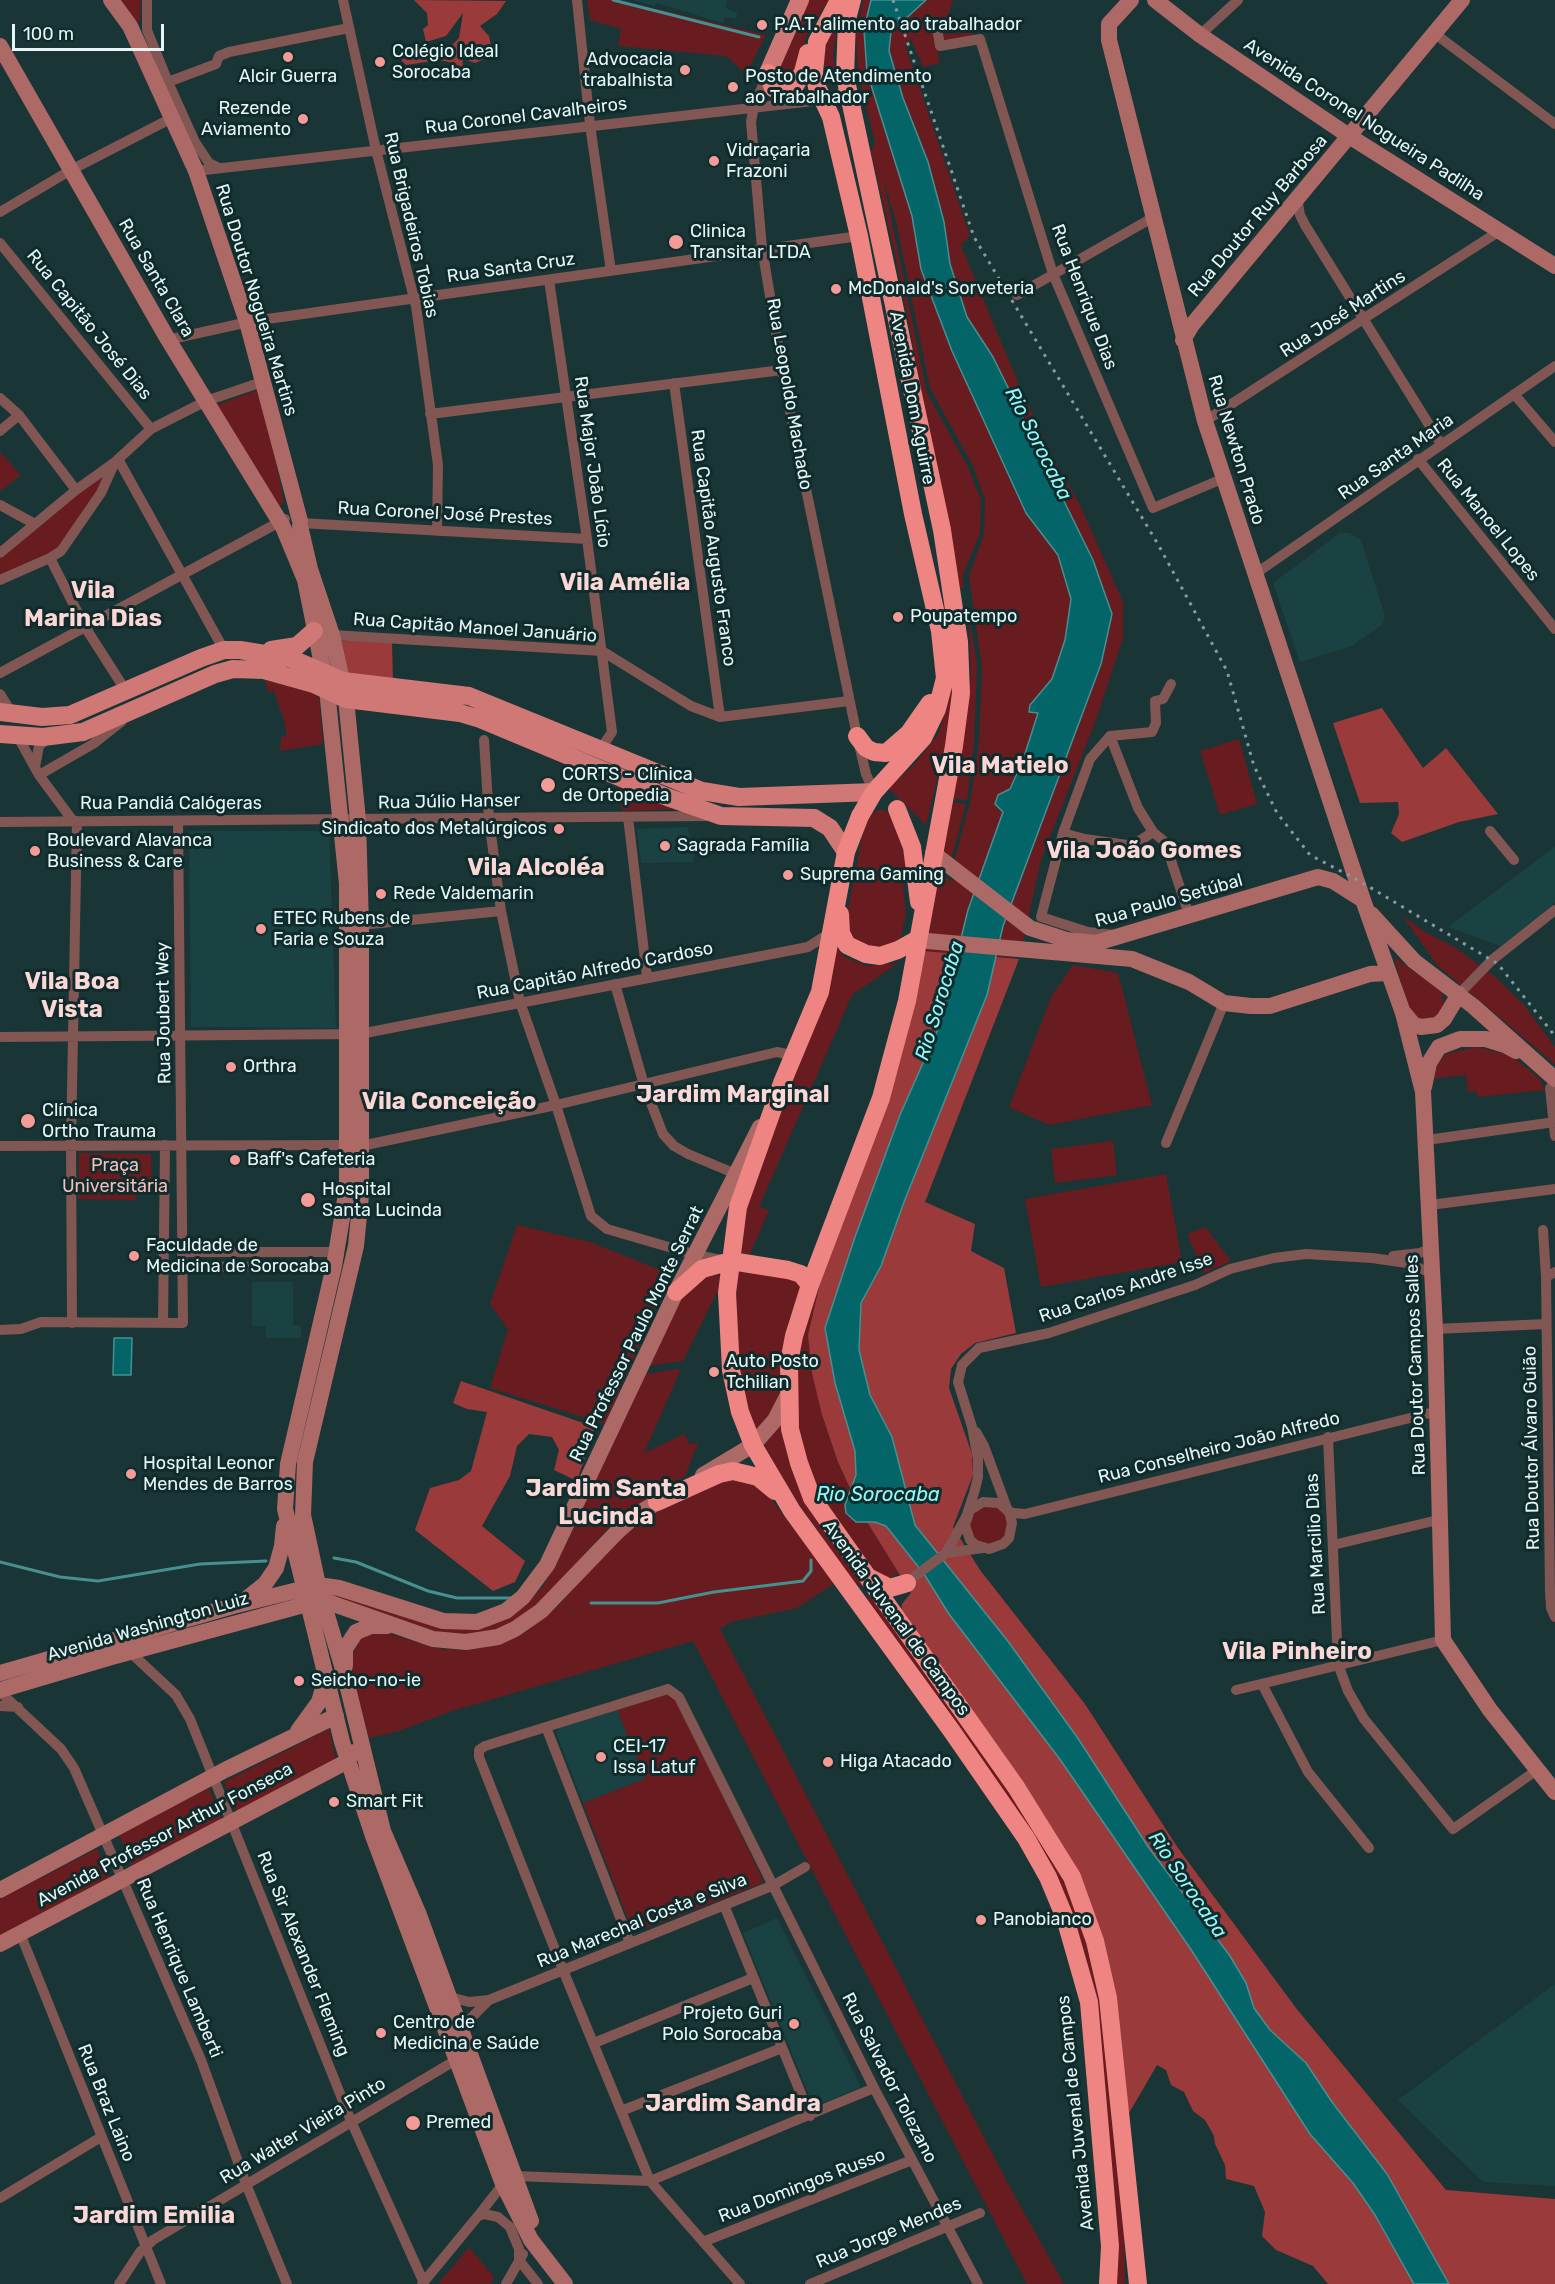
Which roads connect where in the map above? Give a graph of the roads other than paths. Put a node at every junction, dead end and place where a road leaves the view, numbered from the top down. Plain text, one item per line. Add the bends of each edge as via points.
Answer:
1 (111, 0) edge
2 (147, 0) edge
3 (343, 0) edge
4 (577, 0) edge
5 (800, 0) edge
6 (839, 0) edge
7 (852, 0) edge
8 (1131, 0) edge
9 (1155, 0) edge
10 (1238, 0) edge
11 (1462, 0) edge
12 (828, 17) junction
13 (349, 28) junction
14 (1434, 33) junction
15 (938, 34) dead end
16 (1200, 35) junction
17 (0, 46) edge
18 (768, 73) junction
19 (845, 76) junction
20 (168, 82) junction
21 (822, 100) junction
22 (754, 106) junction
23 (170, 119) junction
24 (1555, 124) edge
25 (590, 125) junction
26 (1349, 136) junction
27 (376, 150) junction
28 (196, 162) junction
29 (220, 169) junction
30 (71, 170) junction
31 (1297, 197) junction
32 (0, 212) edge
33 (1152, 218) junction
34 (1278, 222) junction
35 (1305, 225) junction
36 (1498, 232) junction
37 (859, 236) junction
38 (2, 248) edge
39 (762, 248) junction
40 (1555, 266) edge
41 (611, 271) junction
42 (1053, 274) junction
43 (549, 280) junction
44 (1017, 295) dead end
45 (414, 298) junction
46 (1177, 314) junction
47 (1198, 318) junction
48 (1364, 320) junction
49 (246, 322) junction
50 (1183, 340) junction
51 (170, 342) junction
52 (1555, 366) edge
53 (782, 370) junction
54 (674, 383) junction
55 (262, 384) junction
56 (1514, 394) junction
57 (566, 396) junction
58 (0, 398) edge
59 (207, 403) junction
60 (430, 414) junction
61 (20, 415) junction
62 (1204, 421) junction
63 (151, 429) junction
64 (0, 431) edge
65 (1555, 442) edge
66 (1441, 444) junction
67 (1418, 459) junction
68 (116, 460) junction
69 (104, 475) junction
70 (1222, 479) junction
71 (76, 490) junction
72 (0, 505) edge
73 (35, 524) junction
74 (290, 524) junction
75 (437, 531) junction
76 (587, 539) junction
77 (0, 553) edge
78 (50, 558) junction
79 (1255, 574) junction
80 (182, 575) junction
81 (0, 579) edge
82 (85, 627) junction
83 (1555, 629) edge
84 (323, 633) junction
85 (224, 651) junction
86 (602, 651) junction
87 (257, 652) junction
88 (322, 670) junction
89 (0, 673) edge
90 (945, 678) junction
91 (1171, 684) dead end
92 (339, 690) junction
93 (126, 691) junction
94 (0, 694) edge
95 (849, 701) junction
96 (131, 713) junction
97 (7, 714) edge
98 (720, 717) junction
99 (9, 735) edge
100 (857, 736) junction
101 (1110, 736) junction
102 (50, 737) junction
103 (484, 740) dead end
104 (596, 747) junction
105 (37, 771) junction
106 (874, 792) junction
107 (897, 809) junction
108 (721, 816) junction
109 (628, 817) junction
110 (489, 819) junction
111 (350, 820) junction
112 (75, 821) junction
113 (178, 821) junction
114 (0, 822) edge
115 (1491, 831) dead end
116 (1153, 832) junction
117 (1063, 833) junction
118 (846, 852) junction
119 (933, 853) junction
120 (1514, 860) dead end
121 (1352, 866) junction
122 (1333, 881) junction
123 (842, 885) junction
124 (1365, 904) junction
125 (1555, 910) edge
126 (501, 911) junction
127 (920, 915) junction
128 (1189, 915) junction
129 (361, 925) junction
130 (1143, 928) junction
131 (832, 936) junction
132 (1117, 936) junction
133 (916, 940) junction
134 (1414, 961) junction
135 (1145, 962) junction
136 (1387, 973) junction
137 (647, 977) junction
138 (615, 984) junction
139 (1459, 994) junction
140 (520, 1002) junction
141 (1224, 1003) junction
142 (1403, 1013) junction
143 (353, 1034) junction
144 (0, 1037) edge
145 (181, 1037) junction
146 (74, 1038) junction
147 (796, 1056) junction
148 (1552, 1077) edge
149 (782, 1083) junction
150 (644, 1085) junction
151 (1423, 1092) junction
152 (556, 1105) junction
153 (1554, 1123) edge
154 (1555, 1136) edge
155 (1427, 1140) junction
156 (1166, 1143) dead end
157 (71, 1144) junction
158 (165, 1145) junction
159 (182, 1145) junction
160 (354, 1145) junction
161 (0, 1146) edge
162 (736, 1174) junction
163 (1555, 1189) edge
164 (1430, 1205) junction
165 (1543, 1230) dead end
166 (1431, 1248) junction
167 (182, 1252) junction
168 (1546, 1254) junction
169 (696, 1255) junction
170 (1372, 1258) junction
171 (336, 1259) junction
172 (730, 1261) junction
173 (1552, 1271) edge
174 (182, 1272) junction
175 (1431, 1273) junction
176 (164, 1276) junction
177 (810, 1285) junction
178 (676, 1292) junction
179 (72, 1323) junction
180 (163, 1323) junction
181 (1546, 1324) junction
182 (1435, 1329) junction
183 (0, 1330) edge
184 (789, 1393) junction
185 (1438, 1412) junction
186 (972, 1427) junction
187 (1328, 1437) junction
188 (753, 1445) junction
189 (1551, 1455) edge
190 (657, 1502) junction
191 (285, 1509) junction
192 (792, 1510) junction
193 (1008, 1511) junction
194 (966, 1517) junction
195 (1442, 1519) junction
196 (1333, 1545) junction
197 (983, 1548) junction
198 (946, 1554) junction
199 (869, 1577) junction
200 (845, 1583) junction
201 (906, 1583) junction
202 (313, 1594) junction
203 (884, 1598) junction
204 (233, 1606) junction
205 (896, 1615) junction
206 (1555, 1617) edge
207 (403, 1628) junction
208 (1443, 1640) junction
209 (130, 1652) junction
210 (1338, 1664) junction
211 (0, 1673) edge
212 (345, 1676) junction
213 (327, 1677) junction
214 (1262, 1684) junction
215 (1236, 1690) dead end
216 (0, 1691) edge
217 (0, 1706) edge
218 (18, 1707) junction
219 (336, 1716) junction
220 (355, 1724) junction
221 (546, 1727) junction
222 (295, 1734) junction
223 (360, 1744) junction
224 (348, 1761) junction
225 (1537, 1770) junction
226 (214, 1776) junction
227 (1553, 1785) edge
228 (232, 1821) junction
229 (104, 1836) junction
230 (1369, 1848) dead end
231 (805, 1868) dead end
232 (123, 1878) junction
233 (774, 1885) junction
234 (0, 1890) edge
235 (724, 1905) junction
236 (20, 1934) junction
237 (630, 1943) junction
238 (0, 1944) edge
239 (563, 1970) junction
240 (753, 1978) junction
241 (489, 2000) junction
242 (443, 2002) junction
243 (463, 2020) junction
244 (594, 2043) junction
245 (782, 2048) junction
246 (456, 2060) junction
247 (874, 2088) junction
248 (621, 2111) junction
249 (810, 2116) junction
250 (351, 2121) junction
251 (101, 2137) junction
252 (912, 2160) junction
253 (509, 2180) junction
254 (650, 2181) junction
255 (246, 2184) junction
256 (0, 2198) edge
257 (980, 2213) dead end
258 (478, 2216) junction
259 (948, 2228) junction
260 (533, 2236) junction
261 (705, 2241) junction
262 (147, 2245) junction
263 (519, 2260) junction
264 (823, 2282) edge
265 (423, 2283) edge
266 (119, 2284) edge
267 (161, 2284) edge
268 (286, 2284) edge
269 (506, 2284) edge
270 (538, 2284) edge
271 (565, 2284) edge
272 (740, 2284) edge
273 (810, 2284) edge
274 (978, 2284) edge
275 (1108, 2284) edge
276 (1138, 2284) edge

1 - 23 main road, Rua Doutor Nogueira Martins via 130,26
2 - 20 street via 147,30
3 - 13 street, Rua Brigadeiros Tobias
4 - 25 street
5 - 18 main road, Rua Leopoldo Machado
6 - 12 highway, Avenida Dom Aguirre
7 - 19 highway, Avenida Dom Aguirre via 847,20
8 - 33 main road, Rua Newton Prado via 1109,24 1108,33
9 - 16 main road, Avenida Coronel Nogueira Padilha
10 - 16 street
11 - 14 main road, Rua Doutor Ruy Barbosa
12 - 18 highway via 815,34 796,87 779,91 770,84
12 - 21 highway, Avenida Dom Aguirre via 814,56
13 - 20 street via 229,52 219,56 216,64
13 - 27 street, Rua Brigadeiros Tobias
14 - 24 street
14 - 26 main road, Rua Doutor Ruy Barbosa
15 - 42 street, Rua Henrique Dias via 939,46 980,39
16 - 26 main road, Avenida Coronel Nogueira Padilha
17 - 30 main road, Rua Santa Clara
18 - 22 street, Rua Leopoldo Machado
19 - 21 street via 841,94
19 - 119 highway, Avenida Dom Aguirre via 942,530 959,642 960,693 955,735
20 - 28 street
21 - 22 street, Rua Coronel Cavalheiros
21 - 37 highway, Avenida Dom Aguirre via 831,117
22 - 25 street, Rua Coronel Cavalheiros
22 - 39 street, Rua Leopoldo Machado via 751,122
23 - 28 main road, Rua Doutor Nogueira Martins
23 - 30 street
25 - 27 street, Rua Coronel Cavalheiros
25 - 41 street
26 - 31 main road, Rua Doutor Ruy Barbosa
26 - 36 main road, Avenida Coronel Nogueira Padilha
27 - 29 street, Rua Coronel Cavalheiros
27 - 45 street, Rua Brigadeiros Tobias
28 - 29 street, Rua Coronel Cavalheiros
28 - 29 street
28 - 49 main road, Rua Doutor Nogueira Martins
30 - 32 street
30 - 51 main road, Rua Santa Clara
31 - 34 main road, Rua Doutor Ruy Barbosa
31 - 35 street via 1299,215
33 - 42 street
33 - 46 main road, Rua Newton Prado
34 - 35 street via 1290,219
34 - 47 main road, Rua Doutor Ruy Barbosa
35 - 48 street
36 - 40 main road, Avenida Coronel Nogueira Padilha
36 - 48 street, Rua José Martins
37 - 39 street, Rua Santa Cruz
37 - 90 highway, Avenida Dom Aguirre via 940,631
38 - 63 street, Rua Capitão José Dias
39 - 41 street, Rua Santa Cruz
39 - 53 street, Rua Leopoldo Machado
41 - 43 street, Rua Santa Cruz
42 - 44 street
42 - 70 street, Rua Henrique Dias via 1153,508
43 - 45 street, Rua Santa Cruz
43 - 57 street, Rua Major João Lício
45 - 49 street, Rua Santa Cruz
45 - 60 street, Rua Brigadeiros Tobias
46 - 47 main road, Rua Doutor Ruy Barbosa via 1188,321
46 - 50 main road, Rua Newton Prado
47 - 50 main road, Rua Doutor Ruy Barbosa
48 - 62 street, Rua José Martins
48 - 66 street
49 - 51 street, Rua Santa Cruz
49 - 55 main road, Rua Doutor Nogueira Martins
50 - 62 main road, Rua Newton Prado
51 - 59 main road, Rua Santa Clara
52 - 56 street, Rua Santa Maria
53 - 54 street
53 - 95 street, Rua Leopoldo Machado
54 - 57 street
54 - 98 street, Rua Capitão Augusto Franco
55 - 59 street
55 - 74 main road, Rua Doutor Nogueira Martins
56 - 65 street
56 - 66 street, Rua Santa Maria
57 - 60 street
57 - 76 street, Rua Major João Lício
58 - 61 street
59 - 63 street
59 - 74 main road, Rua Santa Clara
60 - 75 street, Rua Brigadeiros Tobias via 438,465
61 - 64 street
61 - 71 street
62 - 70 main road, Rua Newton Prado
63 - 68 street
66 - 67 street, Rua Santa Maria
67 - 79 street, Rua Santa Maria
67 - 83 street, Rua Manoel Lopes
68 - 69 street
68 - 80 street
69 - 71 street
69 - 78 street via 101,493 61,551
70 - 79 main road, Rua Newton Prado
71 - 73 street
72 - 73 street
73 - 77 street
74 - 75 street, Rua Coronel José Prestes
74 - 80 street
74 - 84 main road, Rua Santa Clara
75 - 76 street, Rua Coronel José Prestes
76 - 86 street, Rua Major João Lício
78 - 81 street
78 - 82 street
79 - 121 main road, Rua Newton Prado
80 - 82 street
80 - 85 street
82 - 89 street
82 - 93 street
84 - 86 street, Rua Capitão Manoel Januário
84 - 87 main road via 297,646
84 - 88 main road
84 - 92 main road
85 - 87 main road
85 - 93 main road
86 - 98 street, Rua Capitão Manoel Januário via 691,706
86 - 104 street, Rua Major João Lício via 612,732 604,744
87 - 88 main road via 290,658
88 - 92 main road
90 - 100 highway via 909,734 896,747 886,753 873,752
90 - 106 highway, Avenida Dom Aguirre via 937,709 923,738
91 - 101 street via 1163,699 1155,702 1156,723 1152,732
92 - 96 main road via 282,673 233,669 181,688
92 - 104 main road via 469,696
92 - 108 main road via 480,719
92 - 111 main road
93 - 97 main road via 70,715
94 - 97 street
95 - 98 street, Rua Capitão Manoel Januário
95 - 100 street, Rua Leopoldo Machado
96 - 102 main road via 83,732
96 - 105 street via 93,744
99 - 102 main road
99 - 105 street
100 - 106 street, Rua Leopoldo Machado
101 - 116 street via 1138,808
101 - 117 street via 1090,759
102 - 105 street via 39,746
103 - 110 street
104 - 106 main road via 702,791 739,797
105 - 112 street
106 - 107 highway
106 - 118 highway, Avenida Dom Aguirre
107 - 119 highway
107 - 127 highway via 912,847
108 - 109 street, Rua Júlio Hanser
108 - 118 main road via 814,818 830,828
109 - 110 street, Rua Júlio Hanser
109 - 137 street
110 - 111 street, Rua Júlio Hanser
110 - 126 street
111 - 113 street, Rua Pandiá Calógeras
111 - 129 main road
111 - 143 main road via 347,884
112 - 113 street, Rua Pandiá Calógeras
112 - 114 street, Rua Pandiá Calógeras
112 - 146 street
113 - 145 street, Rua Joubert Wey
115 - 120 street
116 - 117 street via 1127,845
116 - 128 street via 1165,843
117 - 132 street via 1041,917 1088,932
118 - 123 highway, Avenida Dom Aguirre
119 - 127 highway, Avenida Dom Aguirre
119 - 132 main road, Rua Paulo Setúbal via 1030,928 1067,940 1096,943
121 - 122 main road via 1345,879
121 - 124 main road, Rua Newton Prado
121 - 134 main road
122 - 124 main road
122 - 128 main road, Rua Paulo Setúbal via 1311,879
123 - 131 highway, Avenida Juvenal de Campos
123 - 133 highway via 841,933 847,945 880,956
124 - 134 main road
124 - 136 main road, Rua Doutor Campos Salles
125 - 139 street via 1486,966
126 - 129 street
126 - 140 street
127 - 133 highway, Avenida Juvenal de Campos
128 - 130 main road, Rua Paulo Setúbal
129 - 143 main road
130 - 132 main road, Rua Paulo Setúbal
130 - 135 main road via 1136,947
131 - 137 street, Rua Capitão Alfredo Cardoso via 808,947
131 - 147 highway, Avenida Juvenal de Campos via 820,992
133 - 135 main road
133 - 177 highway, Avenida Juvenal de Campos via 906,1001 881,1098
134 - 139 main road
135 - 141 main road
136 - 141 main road via 1370,974 1270,1006
136 - 142 main road, Rua Doutor Campos Salles
137 - 138 street, Rua Capitão Alfredo Cardoso
138 - 140 street, Rua Capitão Alfredo Cardoso
138 - 150 street
139 - 142 main road via 1437,1025 1421,1028
139 - 148 main road
140 - 143 street, Rua Capitão Alfredo Cardoso
140 - 152 street
141 - 156 street
142 - 151 main road, Rua Doutor Campos Salles
143 - 145 street, Rua Capitão Alfredo Cardoso
143 - 160 main road
144 - 146 street, Rua Capitão Alfredo Cardoso
145 - 146 street, Rua Capitão Alfredo Cardoso
145 - 159 street, Rua Joubert Wey
146 - 157 street
147 - 149 highway, Avenida Juvenal de Campos
147 - 150 street via 777,1052
148 - 151 main road via 1505,1045 1486,1039 1460,1039 1439,1047 1429,1063
148 - 153 street
149 - 162 main road, Rua Professor Paulo Monte Serrat
149 - 172 highway, Avenida Juvenal de Campos via 738,1207
150 - 152 street
150 - 162 street via 663,1134 674,1146
151 - 155 main road, Rua Doutor Campos Salles
152 - 160 street
152 - 169 street via 591,1216 597,1223
153 - 154 street
153 - 155 street
155 - 164 main road, Rua Doutor Campos Salles
157 - 158 street
157 - 161 street
157 - 179 street
158 - 159 street
158 - 176 street
159 - 160 street
159 - 167 street, Rua Joubert Wey
160 - 171 main road
160 - 202 main road via 361,1195 356,1246 304,1462 303,1515
162 - 169 main road, Rua Professor Paulo Monte Serrat
163 - 164 street
164 - 166 main road, Rua Doutor Campos Salles
165 - 168 street, Rua Doutor Álvaro Guião
166 - 170 street, Rua Carlos Andre Isse via 1420,1253
166 - 175 main road, Rua Doutor Campos Salles
167 - 171 street
167 - 174 street, Rua Joubert Wey
168 - 173 street, Rua Doutor Álvaro Guião
168 - 173 street
169 - 172 street
169 - 178 main road, Rua Professor Paulo Monte Serrat
170 - 175 street, Rua Carlos Andre Isse via 1407,1263
170 - 186 street, Rua Carlos Andre Isse via 1306,1254 1274,1258 1230,1269 1195,1285 1048,1333 979,1348 962,1365 958,1382
171 - 174 street
171 - 191 main road via 295,1429
172 - 177 highway via 788,1270 801,1274
172 - 178 highway via 702,1269
172 - 188 highway, Avenida Juvenal de Campos via 727,1293 731,1370 740,1412
173 - 181 street, Rua Doutor Álvaro Guião
174 - 176 street
174 - 180 street, Rua Joubert Wey via 183,1323
175 - 182 main road, Rua Doutor Campos Salles
176 - 180 street
177 - 184 highway, Avenida Juvenal de Campos via 794,1336
178 - 202 main road, Rua Professor Paulo Monte Serrat via 547,1564 515,1605 492,1618 462,1623 444,1621 339,1588
179 - 180 street
179 - 183 street via 41,1322 21,1329
181 - 182 street
181 - 189 street, Rua Doutor Álvaro Guião
182 - 185 main road, Rua Doutor Campos Salles
184 - 188 main road via 775,1420
184 - 199 highway, Avenida Juvenal de Campos via 791,1435 812,1498
185 - 187 street, Rua Conselheiro João Alfredo
185 - 195 main road, Rua Doutor Campos Salles
186 - 193 street, Rua Carlos Andre Isse via 984,1446
186 - 194 street, Rua Carlos Andre Isse via 979,1472
187 - 193 street, Rua Conselheiro João Alfredo via 1025,1514
187 - 196 street, Rua Marcilio Dias
188 - 190 main road
188 - 192 highway, Avenida Juvenal de Campos
189 - 206 street, Rua Doutor Álvaro Guião via 1551,1608
190 - 192 highway via 719,1474 740,1471 768,1484
190 - 207 main road via 617,1532 541,1611 515,1629 498,1637 466,1642 433,1639
191 - 202 main road
191 - 204 main road via 276,1568 252,1596
192 - 200 highway, Avenida Juvenal de Campos
193 - 194 street via 999,1503 983,1502
193 - 197 street via 1012,1523 1009,1538 996,1547
194 - 197 street via 966,1533
194 - 198 street, Rua Carlos Andre Isse
195 - 196 street
195 - 208 main road, Rua Doutor Campos Salles
196 - 210 street, Rua Marcilio Dias
197 - 198 street
198 - 201 street
199 - 201 highway via 890,1588
199 - 203 highway, Avenida Juvenal de Campos
200 - 203 highway
200 - 275 highway, Avenida Juvenal de Campos via 1026,1838 1065,1918 1089,2002 1110,2246
201 - 203 street
201 - 205 highway via 896,1598
202 - 204 main road, Avenida Washington Luiz
202 - 207 main road
202 - 209 main road, Avenida Washington Luiz
202 - 212 main road
202 - 213 main road
203 - 205 highway, Avenida Juvenal de Campos
204 - 211 main road, Avenida Washington Luiz
205 - 276 highway, Avenida Juvenal de Campos via 1044,1828 1072,1877 1085,1910 1108,1998
207 - 212 main road via 380,1625 356,1632 345,1649
208 - 210 street
208 - 225 main road
209 - 216 main road, Avenida Washington Luiz
209 - 226 street, Rua Sir Alexander Fleming via 176,1695
210 - 214 street
210 - 225 street, Rua Marcilio Dias via 1364,1719 1453,1829
212 - 220 main road
213 - 219 main road
213 - 222 main road via 319,1702
214 - 215 street
214 - 230 street via 1308,1772
216 - 218 street, Rua Henrique Lamberti
217 - 218 street
218 - 229 street, Rua Henrique Lamberti via 61,1749 74,1768
219 - 220 main road
219 - 222 main road, Avenida Professor Arthur Fonseca
219 - 224 main road
220 - 223 main road
221 - 233 street, Rua Salvador Tolezano via 673,1690
221 - 237 street
221 - 239 street via 484,1746 479,1754
222 - 226 main road, Avenida Professor Arthur Fonseca
223 - 224 main road
223 - 242 main road via 383,1831
224 - 228 main road, Avenida Professor Arthur Fonseca
224 - 242 main road via 373,1836
225 - 227 main road
226 - 228 street, Rua Sir Alexander Fleming
226 - 229 main road, Avenida Professor Arthur Fonseca
228 - 232 main road, Avenida Professor Arthur Fonseca
228 - 250 street, Rua Sir Alexander Fleming
229 - 232 street, Rua Henrique Lamberti
229 - 234 main road, Avenida Professor Arthur Fonseca
231 - 233 street, Rua Marechal Costa e Silva
232 - 236 main road, Avenida Professor Arthur Fonseca
232 - 255 street, Rua Henrique Lamberti via 201,2060
233 - 235 street, Rua Marechal Costa e Silva
233 - 247 street, Rua Salvador Tolezano
235 - 237 street, Rua Marechal Costa e Silva
235 - 240 street
236 - 238 main road, Avenida Professor Arthur Fonseca
236 - 251 street, Rua Braz Laino
237 - 239 street, Rua Marechal Costa e Silva
239 - 241 street, Rua Marechal Costa e Silva
239 - 244 street
240 - 244 street
240 - 245 street
241 - 242 street, Rua Marechal Costa e Silva
241 - 243 street, Rua Marechal Costa e Silva
242 - 243 main road
242 - 246 main road
243 - 253 main road
244 - 248 street
245 - 248 street
245 - 249 street
246 - 250 street, Rua Walter Vieira Pinto
246 - 253 main road
247 - 249 street
247 - 252 street, Rua Salvador Tolezano
248 - 254 street
249 - 254 street
250 - 255 street, Rua Walter Vieira Pinto
250 - 265 street, Rua Sir Alexander Fleming
251 - 256 street
251 - 262 street, Rua Braz Laino
252 - 259 street, Rua Salvador Tolezano
252 - 261 street, Rua Domingos Russo
253 - 254 street
253 - 258 street
253 - 260 main road
254 - 261 street
255 - 262 street, Rua Walter Vieira Pinto
255 - 268 street, Rua Henrique Lamberti
257 - 259 street, Rua Jorge Mendes
258 - 263 street via 491,2214 510,2227
258 - 265 street
259 - 264 street, Rua Jorge Mendes
259 - 274 street, Rua Salvador Tolezano
260 - 263 street
260 - 271 main road via 549,2266
261 - 272 street
262 - 266 street, Rua Walter Vieira Pinto
262 - 267 street, Rua Braz Laino
263 - 269 street
263 - 270 street
264 - 273 street, Rua Jorge Mendes

